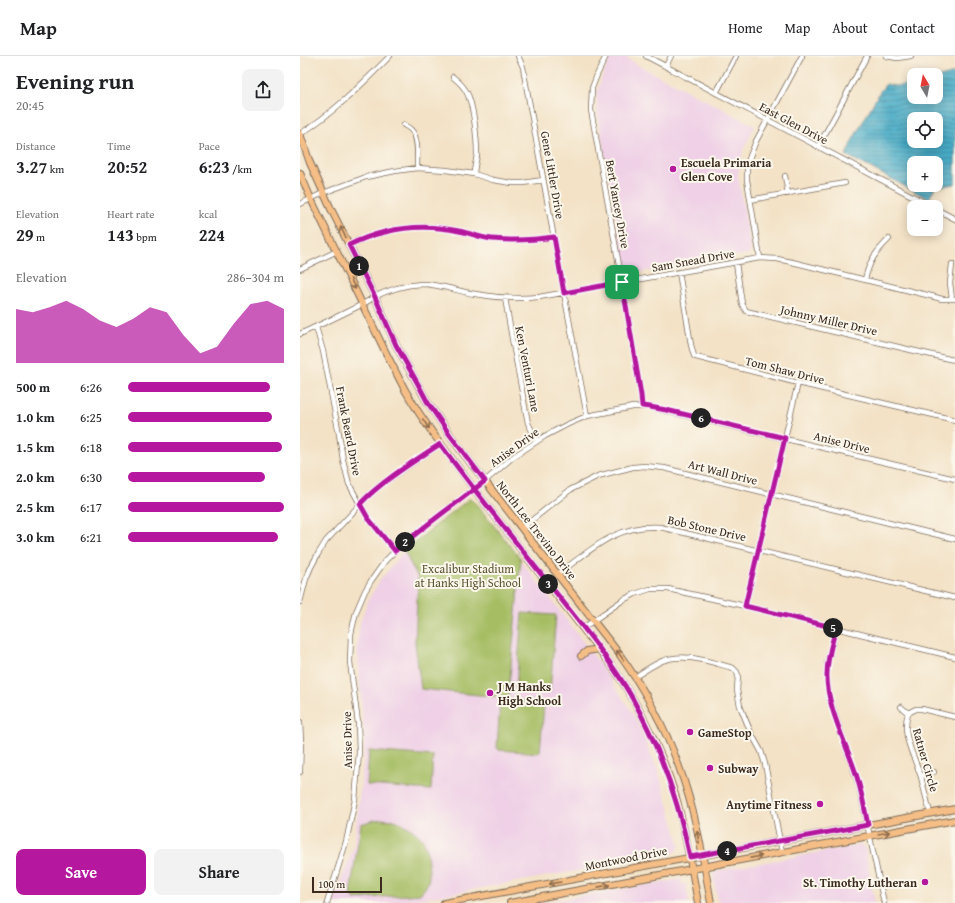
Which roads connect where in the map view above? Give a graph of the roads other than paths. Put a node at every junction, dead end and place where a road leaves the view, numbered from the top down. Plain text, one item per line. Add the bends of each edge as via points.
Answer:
1 (390, 56) edge
2 (518, 56) edge
3 (606, 56) edge
4 (646, 56) edge
5 (671, 56) edge
6 (736, 56) edge
7 (802, 56) edge
8 (867, 56) edge
9 (886, 56) edge
10 (911, 56) edge
11 (666, 66) junction
12 (453, 77) dead end
13 (716, 93) junction
14 (768, 120) junction
15 (404, 125) dead end
16 (300, 134) edge
17 (818, 147) junction
18 (417, 168) junction
19 (300, 173) edge
20 (474, 174) junction
21 (785, 176) dead end
22 (543, 180) junction
23 (845, 183) dead end
24 (323, 193) junction
25 (788, 194) junction
26 (311, 199) junction
27 (750, 200) junction
28 (920, 200) edge
29 (300, 204) edge
30 (943, 213) edge
31 (955, 219) edge
32 (554, 237) junction
33 (889, 239) dead end
34 (349, 245) junction
35 (337, 251) junction
36 (760, 258) junction
37 (736, 263) junction
38 (952, 264) dead end
39 (300, 269) edge
40 (679, 272) junction
41 (865, 280) junction
42 (622, 282) junction
43 (564, 293) junction
44 (375, 297) junction
45 (505, 298) junction
46 (954, 299) edge
47 (362, 304) junction
48 (316, 327) junction
49 (300, 334) edge
50 (955, 360) edge
51 (798, 383) junction
52 (425, 397) junction
53 (414, 405) junction
54 (642, 406) junction
55 (587, 416) junction
56 (955, 420) edge
57 (785, 438) junction
58 (537, 441) junction
59 (440, 444) junction
60 (955, 479) edge
61 (485, 481) junction
62 (474, 489) junction
63 (772, 494) junction
64 (360, 504) junction
65 (522, 528) junction
66 (955, 539) edge
67 (395, 551) junction
68 (758, 551) junction
69 (558, 574) junction
70 (955, 598) edge
71 (300, 602) edge
72 (745, 606) junction
73 (594, 621) junction
74 (583, 628) junction
75 (836, 628) junction
76 (599, 649) junction
77 (581, 656) dead end
78 (955, 657) edge
79 (635, 677) junction
80 (901, 707) dead end
81 (655, 712) junction
82 (908, 713) junction
83 (955, 717) edge
84 (644, 719) junction
85 (300, 722) edge
86 (300, 772) edge
87 (934, 772) dead end
88 (920, 776) junction
89 (955, 808) edge
90 (930, 813) junction
91 (955, 820) edge
92 (868, 825) junction
93 (870, 836) junction
94 (780, 840) junction
95 (782, 852) junction
96 (702, 855) junction
97 (690, 857) junction
98 (704, 866) junction
99 (692, 869) junction
100 (569, 880) junction
101 (571, 892) junction
102 (327, 903) edge
103 (444, 903) edge
104 (510, 903) edge
105 (698, 903) edge
106 (711, 903) edge
107 (884, 903) edge

1 - 16 street via 336,108
2 - 22 street, Gene Littler Drive via 525,79
3 - 42 street, Bert Yancey Drive via 592,88 591,110
4 - 11 street, East Glen Drive
5 - 11 street
6 - 13 street
7 - 14 street
8 - 17 street
9 - 10 street
11 - 13 street, East Glen Drive
12 - 20 street via 465,90 470,103 477,146
13 - 14 street, East Glen Drive
14 - 17 street, East Glen Drive
14 - 27 street via 756,141 747,166 746,180
15 - 18 street via 415,135
16 - 24 main road, North Lee Trevino Drive
17 - 28 street, East Glen Drive
18 - 20 street
18 - 24 street via 366,177
19 - 26 main road, North Lee Trevino Drive
20 - 22 street via 512,183
21 - 25 street
22 - 32 street, Gene Littler Drive
23 - 25 street
24 - 26 street
34 -> 24 main road, North Lee Trevino Drive
25 - 27 street
26 - 29 street
26 - 35 main road, North Lee Trevino Drive
27 - 36 street
30 - 31 street
32 - 34 street via 510,241 448,229 411,227 382,232
32 - 43 street, Gene Littler Drive
33 - 41 street via 872,259
34 - 44 main road, North Lee Trevino Drive
35 - 39 street
35 -> 47 main road, North Lee Trevino Drive
36 - 37 street, Sam Snead Drive
36 - 41 street, Sam Snead Drive via 792,262
37 - 40 street, Sam Snead Drive
37 - 50 street, Johnny Miller Drive via 742,304 746,311
38 - 46 street via 950,283
40 - 42 street, Sam Snead Drive
40 - 51 street, Tom Shaw Drive via 694,356
41 - 46 street, Sam Snead Drive
42 - 43 street, Sam Snead Drive
42 - 54 street, Bert Yancey Drive
43 - 45 street, Sam Snead Drive via 518,299
43 - 55 street, Gene Littler Drive
44 - 45 street, Sam Snead Drive via 398,288 420,284
44 - 47 street, Sam Snead Drive
44 - 52 main road, North Lee Trevino Drive via 396,345
45 - 58 street, Ken Venturi Lane via 528,423
47 - 48 street, Sam Snead Drive
47 - 53 main road, North Lee Trevino Drive
48 - 49 street, Sam Snead Drive
48 - 64 street, Frank Beard Drive via 323,351 346,474
51 - 56 street, Tom Shaw Drive
51 - 57 street
52 - 53 main road
52 - 61 main road, North Lee Trevino Drive
53 -> 59 main road, North Lee Trevino Drive
54 - 55 street, Anise Drive
54 - 57 street, Anise Drive
55 - 58 street, Anise Drive
57 - 60 street, Anise Drive
57 - 63 street
58 - 61 street, Anise Drive
59 - 62 main road, North Lee Trevino Drive
59 - 64 street via 382,484
61 - 62 street, Anise Drive
61 - 65 main road, North Lee Trevino Drive
62 - 67 street, Anise Drive
62 - 74 main road, North Lee Trevino Drive
63 - 65 street, Art Wall Drive via 664,468 633,467 598,476 570,490
63 - 66 street, Art Wall Drive
63 - 68 street
64 - 67 street, Frank Beard Drive
64 - 71 street via 326,541 318,554 306,579
65 - 69 main road, North Lee Trevino Drive
67 - 102 street, Anise Drive via 365,591 352,626 350,662 358,723 356,784 346,842
68 - 69 street, Bob Stone Drive via 660,527 641,527 620,532 602,541
68 - 70 street, Bob Stone Drive
68 - 72 street
69 - 73 main road, North Lee Trevino Drive
72 - 73 street via 677,590 650,589 623,600
72 - 75 street
73 - 74 street
79 -> 73 main road, North Lee Trevino Drive
74 - 76 main road, North Lee Trevino Drive
75 - 78 street
75 - 92 street via 827,663 828,692 855,770
76 - 77 main road via 587,651
76 - 84 main road, North Lee Trevino Drive via 619,676
79 - 81 main road, North Lee Trevino Drive
79 - 94 street via 662,661 687,657 734,670 738,676 737,690 744,719 765,764
80 - 82 street
81 - 84 main road
96 -> 81 main road, North Lee Trevino Drive via 685,783
82 - 83 street, Ratner Circle via 922,709
82 - 88 street, Ratner Circle via 906,736
84 - 97 main road, North Lee Trevino Drive via 671,782
85 - 86 street
87 - 88 street
88 - 90 street, Ratner Circle
89 - 90 main road, Montwood Drive
90 - 92 main road, Montwood Drive
93 -> 91 main road, Montwood Drive
92 - 93 street
92 - 94 main road, Montwood Drive
93 - 95 main road, Montwood Drive
93 - 107 street
94 - 95 street
94 - 96 main road, Montwood Drive
98 -> 95 main road, Montwood Drive
96 - 97 main road, Montwood Drive
96 - 98 main road, North Lee Trevino Drive
97 - 99 main road, North Lee Trevino Drive
97 - 100 main road, Montwood Drive
98 - 99 main road, Montwood Drive
98 - 106 main road, North Lee Trevino Drive
101 -> 99 main road, Montwood Drive
99 - 105 main road, North Lee Trevino Drive
100 - 101 main road
100 -> 103 main road, Montwood Drive
101 - 104 main road, Montwood Drive

